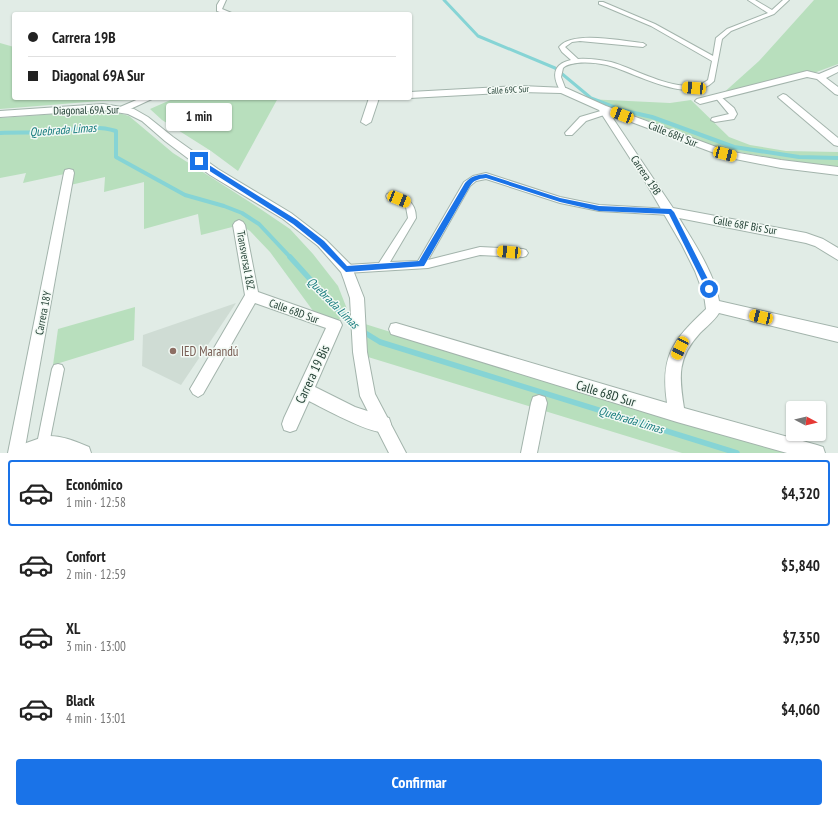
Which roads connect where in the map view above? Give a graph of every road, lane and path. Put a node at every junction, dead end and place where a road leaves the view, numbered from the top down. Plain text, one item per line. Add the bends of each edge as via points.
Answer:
1 (223, 0) edge
2 (751, 0) edge
3 (786, 0) edge
4 (601, 4) dead end
5 (225, 12) edge
6 (772, 13) junction
7 (643, 45) dead end
8 (714, 60) junction
9 (576, 61) junction
10 (838, 69) edge
11 (820, 77) junction
12 (563, 90) junction
13 (838, 92) edge
14 (412, 95) edge
15 (718, 97) junction
16 (783, 97) dead end
17 (144, 100) edge
18 (373, 100) edge
19 (700, 101) dead end
20 (123, 109) junction
21 (604, 110) junction
22 (0, 114) edge
23 (716, 120) dead end
24 (366, 122) dead end
25 (569, 133) dead end
26 (838, 143) edge
27 (837, 172) edge
28 (69, 173) dead end
29 (390, 196) dead end
30 (671, 212) junction
31 (240, 225) dead end
32 (523, 253) dead end
33 (838, 255) edge
34 (421, 264) junction
35 (382, 267) junction
36 (346, 269) junction
37 (252, 296) junction
38 (714, 306) junction
39 (335, 325) joint
40 (396, 329) dead end
41 (838, 335) edge
42 (58, 368) dead end
43 (198, 389) dead end
44 (305, 390) junction
45 (539, 403) dead end
46 (677, 414) junction
47 (290, 424) dead end
48 (383, 424) junction
49 (43, 444) junction
50 (16, 453) edge
51 (21, 453) edge
52 (84, 453) edge
53 (398, 453) edge
54 (528, 453) edge
55 (817, 453) edge

1 - 5 lane via 219,10
2 - 6 lane
3 - 6 lane
4 - 8 lane via 653,25
6 - 8 lane via 729,30 719,38
7 - 9 lane via 580,39 566,42 562,47 564,51
8 - 9 lane via 711,81 694,88 672,86 603,62
9 - 12 lane via 566,63 558,71
10 - 11 street
11 - 13 street
11 - 15 street via 803,75
12 - 14 street, Calle 69C Sur via 521,89
12 - 21 street, Calle 69C Sur
15 - 19 street
15 - 23 lane via 733,114 731,117
16 - 26 street
17 - 20 street
18 - 24 street
20 - 22 street, Diagonal 69A Sur via 88,107
20 - 36 street, Diagonal 69A Sur via 138,114 214,172 287,216 322,243
21 - 25 lane via 583,118
21 - 27 street, Calle 68H Sur via 725,154
21 - 30 street, Carrera 19B
28 - 50 street, Carrera 18Y
29 - 35 lane via 409,203 412,218
30 - 33 street, Calle 68F Bis Sur via 787,233 818,242
30 - 34 lane via 599,208 560,200 486,176 478,177 467,184
30 - 38 street, Carrera 19B via 704,277
31 - 37 street, Transversal 18Z
32 - 34 lane via 480,251
34 - 35 lane
35 - 36 lane
36 - 48 street, Diagonal 69A Sur via 357,298 360,352 368,396
37 - 39 street, Calle 68D Sur
37 - 43 street
38 - 41 street
38 - 46 street via 713,311 686,338 675,359 672,379
39 - 44 street, Carrera 19 Bis
40 - 46 street, Calle 68D Sur
42 - 49 lane
44 - 47 street, Carrera 19 Bis
44 - 48 street via 350,414
45 - 54 street
46 - 55 street, Calle 68D Sur
48 - 53 street, Diagonal 69A Sur
49 - 51 street
49 - 52 street via 55,443

